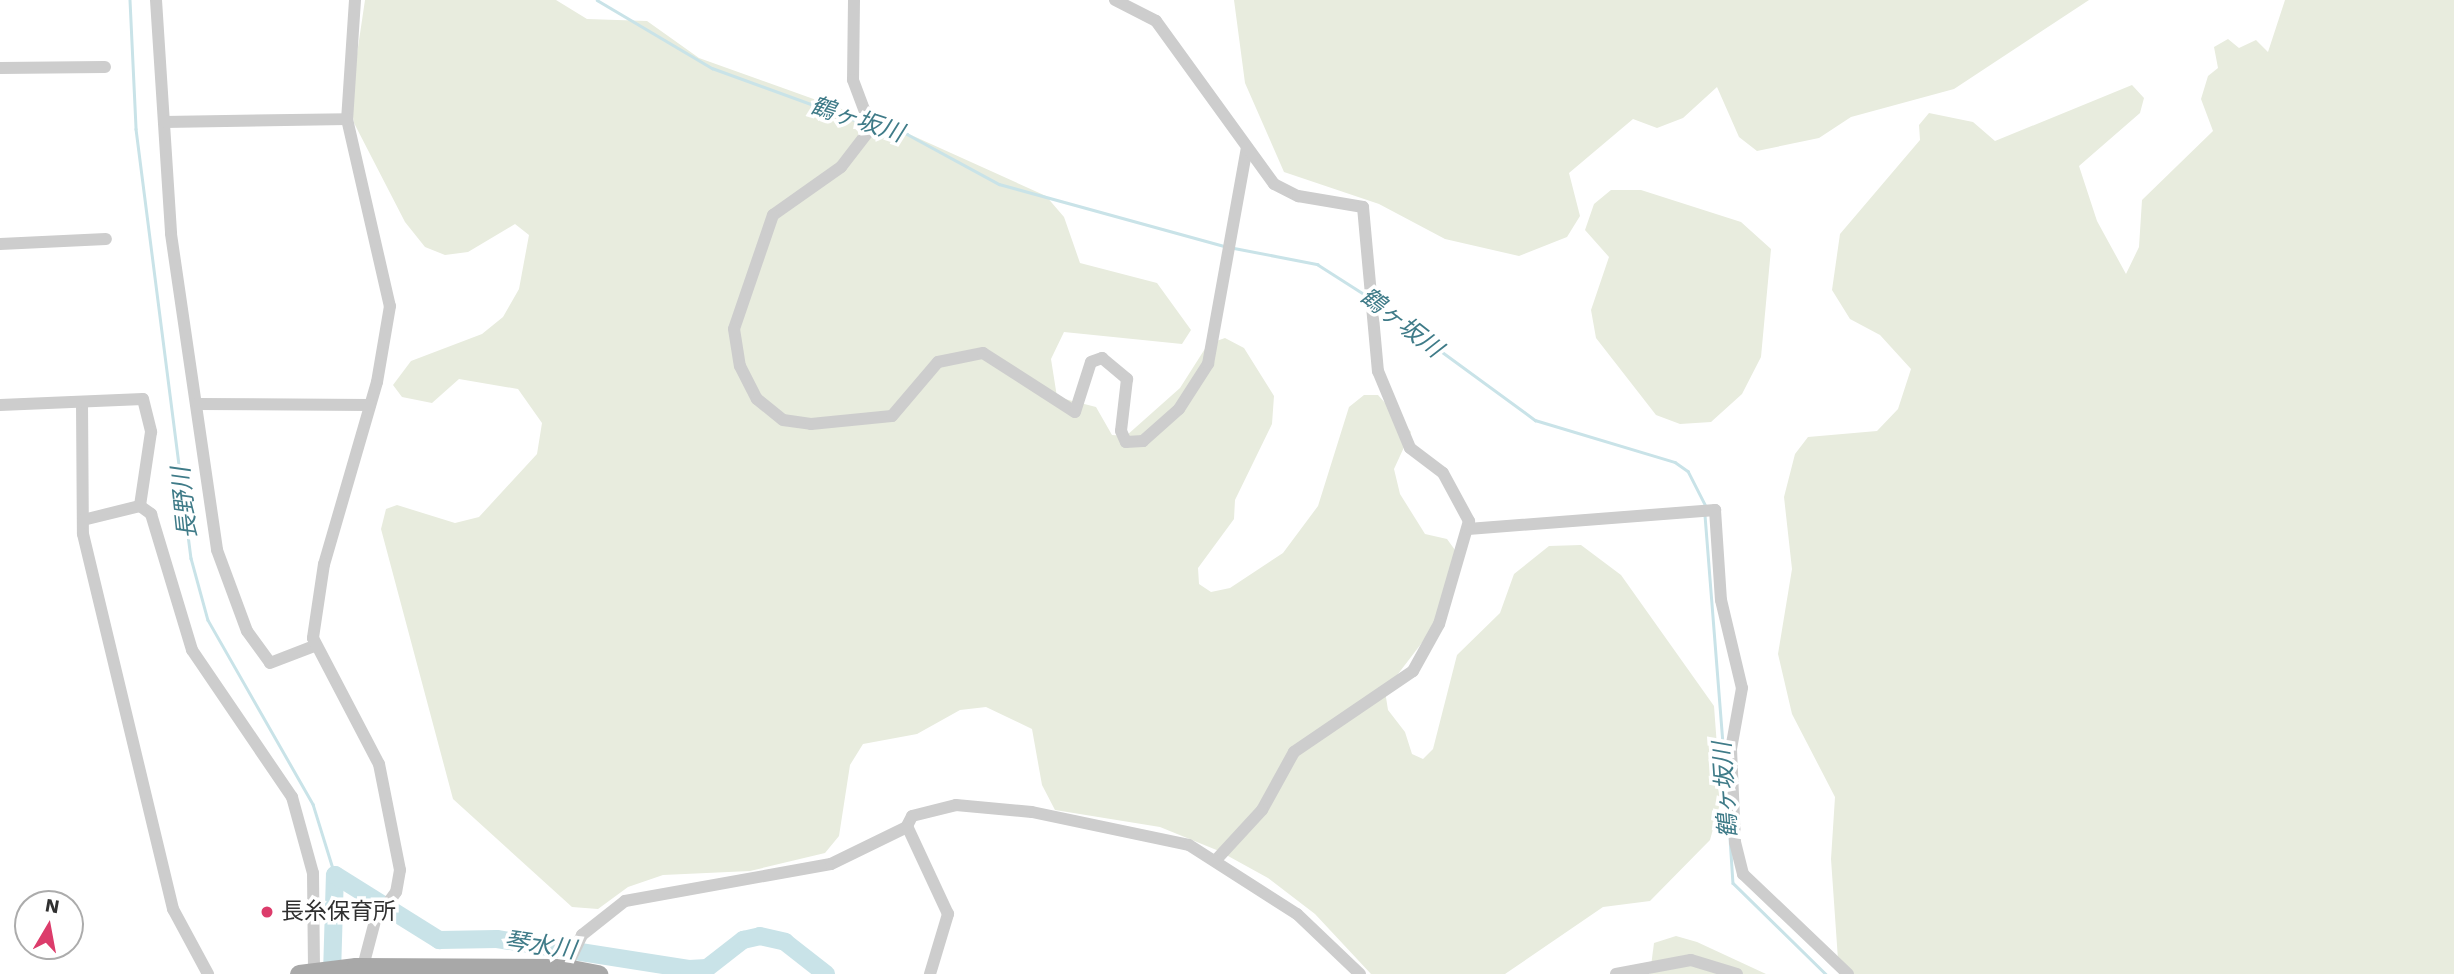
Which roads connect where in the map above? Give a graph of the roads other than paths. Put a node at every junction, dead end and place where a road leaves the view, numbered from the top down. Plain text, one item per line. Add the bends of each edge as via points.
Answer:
1 (156, 0) edge
2 (355, 0) edge
3 (854, 0) edge
4 (1115, 0) edge
5 (105, 67) dead end
6 (0, 68) edge
7 (347, 119) junction
8 (164, 121) junction
9 (1247, 147) junction
10 (106, 239) dead end
11 (0, 244) edge
12 (82, 403) junction
13 (196, 404) junction
14 (0, 405) edge
15 (370, 405) junction
16 (140, 506) junction
17 (83, 520) junction
18 (1468, 529) junction
19 (314, 646) junction
20 (907, 827) junction
21 (1216, 860) junction
22 (566, 963) junction
23 (360, 970) edge
24 (311, 972) edge
25 (497, 972) edge
26 (208, 974) edge
27 (598, 974) edge
28 (930, 974) edge
29 (1360, 974) edge
30 (1616, 974) edge
31 (1737, 974) edge
32 (1848, 974) edge

1 - 8 street
2 - 7 street
3 - 9 street via 853,80 871,128 841,167 773,215 738,309 740,366 769,413 811,424 892,416 938,362 983,354 1075,412 1091,362 1102,358 1125,370 1121,431 1133,444 1179,409 1208,364
4 - 9 street via 1156,21
5 - 6 street
7 - 8 street
7 - 15 street via 390,293
8 - 13 street via 172,234
9 - 18 street via 1282,189 1363,207 1378,372 1410,447 1453,485
10 - 11 street
12 - 14 street
12 - 16 street via 143,399 151,432
12 - 17 street
13 - 15 street
13 - 19 street via 217,550 247,631 270,663
15 - 19 street via 324,564
16 - 17 street
16 - 24 street via 151,514 192,650 292,797 313,873
17 - 26 street via 173,909
18 - 21 street via 1439,624 1413,671 1294,752 1262,810
18 - 32 street via 1715,510 1721,600 1742,688 1731,749 1735,842 1743,874
19 - 23 street via 379,764 400,870
20 - 21 street via 912,816 944,806 1032,811 1189,845
20 - 22 street via 831,864 625,901 574,946
20 - 28 street via 948,914
21 - 29 street via 1297,914
22 - 25 main road
22 - 27 main road
23 - 24 main road
23 - 25 main road
30 - 31 street via 1691,960

